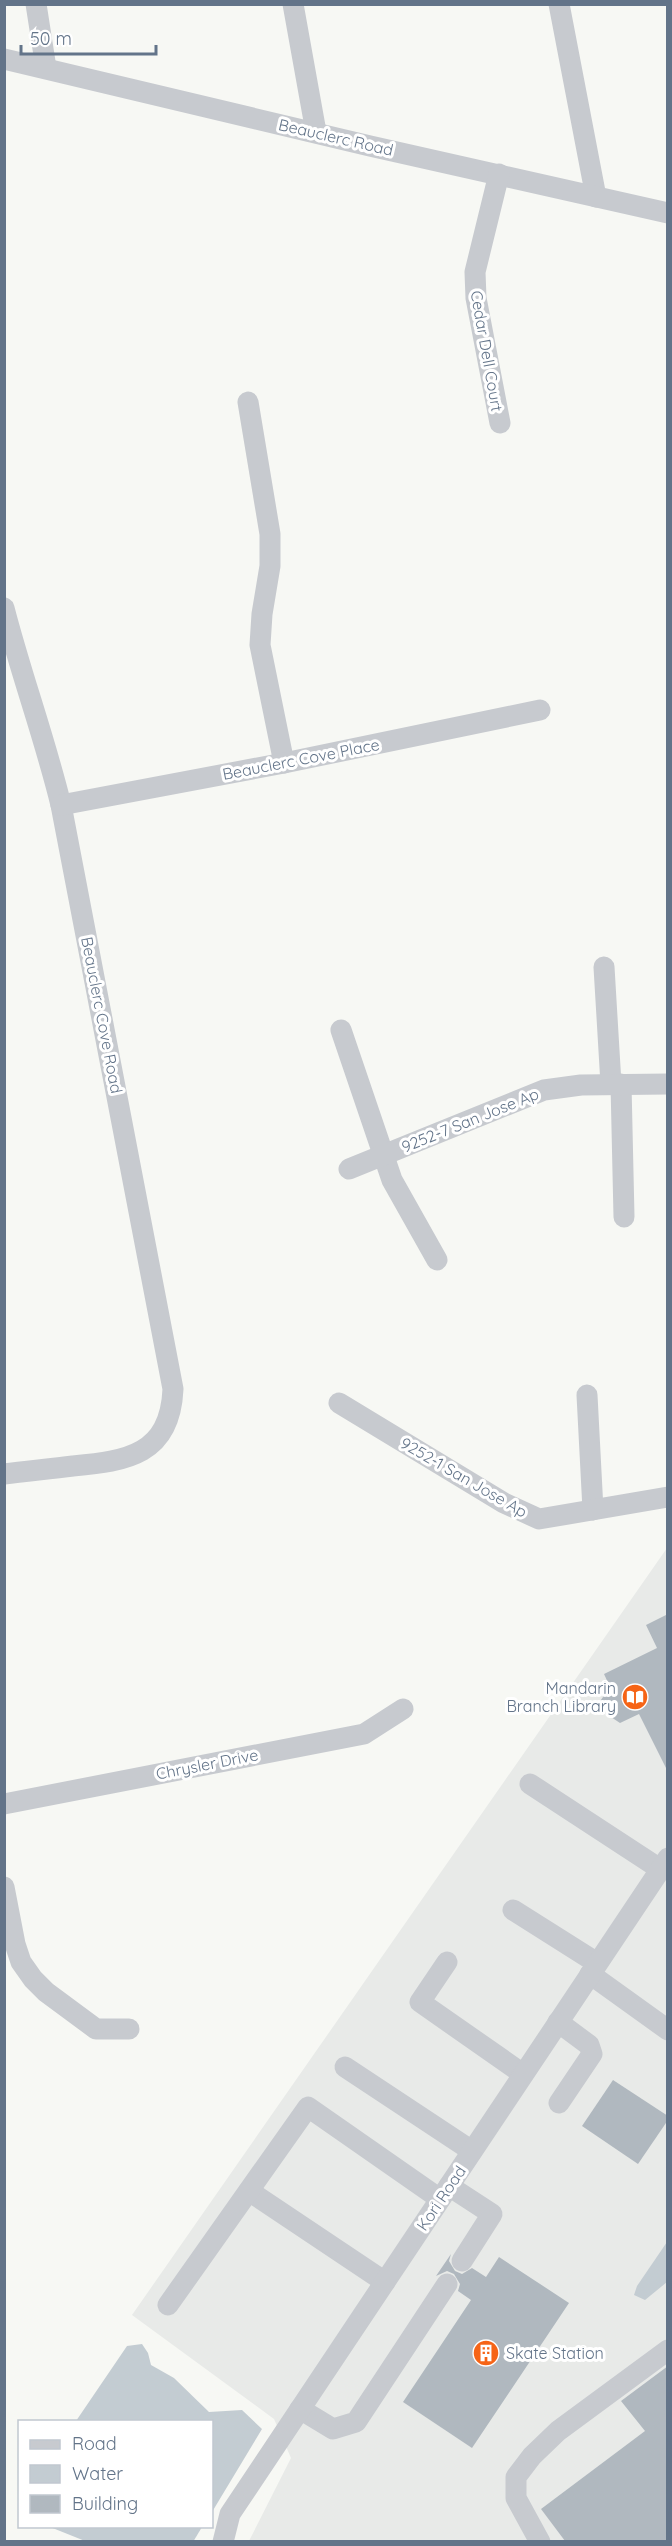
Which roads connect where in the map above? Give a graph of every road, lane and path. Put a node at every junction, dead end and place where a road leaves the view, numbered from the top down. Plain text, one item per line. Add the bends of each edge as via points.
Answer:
1 (36, 4) edge
2 (292, 4) edge
3 (559, 4) edge
4 (4, 58) edge
5 (46, 68) junction
6 (316, 132) junction
7 (499, 174) junction
8 (596, 197) junction
9 (668, 213) edge
10 (248, 402) dead end
11 (500, 423) dead end
12 (4, 608) edge
13 (540, 710) dead end
14 (284, 763) junction
15 (61, 805) junction
16 (604, 967) dead end
17 (341, 1030) dead end
18 (616, 1084) junction
19 (668, 1084) edge
20 (382, 1156) junction
21 (349, 1169) dead end
22 (624, 1217) dead end
23 (437, 1260) dead end
24 (587, 1395) dead end
25 (339, 1404) dead end
26 (4, 1474) edge
27 (668, 1497) edge
28 (593, 1510) junction
29 (403, 1709) dead end
30 (530, 1784) dead end
31 (4, 1804) edge
32 (664, 1863) edge
33 (4, 1887) edge
34 (513, 1910) dead end
35 (447, 1962) dead end
36 (594, 1969) junction
37 (558, 2022) junction
38 (129, 2029) dead end
39 (668, 2030) edge
40 (345, 2067) dead end
41 (523, 2074) junction
42 (560, 2103) dead end
43 (472, 2151) junction
44 (249, 2191) junction
45 (444, 2192) junction
46 (462, 2261) dead end
47 (384, 2282) junction
48 (447, 2284) dead end
49 (168, 2305) dead end
50 (668, 2350) edge
51 (300, 2409) junction
52 (223, 2541) edge
53 (540, 2541) edge

1 - 5 street
2 - 6 street
3 - 8 street
4 - 5 street, Beauclerc Road
5 - 6 street, Beauclerc Road
6 - 7 street, Beauclerc Road
7 - 8 street, Beauclerc Road
7 - 11 street, Cedar Dell Court via 475,281
8 - 9 street, Beauclerc Road
10 - 14 street via 270,534 260,645
12 - 15 street, Beauclerc Cove Road
13 - 14 street, Beauclerc Cove Place
14 - 15 street, Beauclerc Cove Place
15 - 26 street, Beauclerc Cove Road via 171,1371 172,1406 152,1443 127,1459
16 - 18 street
17 - 20 street
18 - 19 street, 9252-7 San Jose Ap
18 - 20 street, 9252-7 San Jose Ap via 544,1090
18 - 22 street
20 - 21 street, 9252-7 San Jose Ap
20 - 23 street via 401,1199
24 - 28 street
25 - 28 street, 9252-1 San Jose Ap via 528,1515 539,1519
27 - 28 street, 9252-1 San Jose Ap
29 - 31 street, Chrysler Drive via 364,1734
30 - 32 street
32 - 36 street, Kori Road
33 - 38 street via 15,1944 33,1979 96,2029
34 - 36 street
35 - 41 street via 420,2002
36 - 37 street, Kori Road
36 - 39 street
37 - 41 street, Kori Road
37 - 42 street via 589,2045 592,2054
40 - 43 street
41 - 43 street, Kori Road
43 - 45 street, Kori Road
44 - 45 street via 308,2107
44 - 47 street
44 - 49 street
45 - 46 street via 492,2214
45 - 47 street, Kori Road
47 - 51 street, Kori Road
48 - 51 street via 356,2422 333,2429
50 - 53 street via 558,2431 516,2477 516,2498
51 - 52 street, Kori Road via 230,2514

